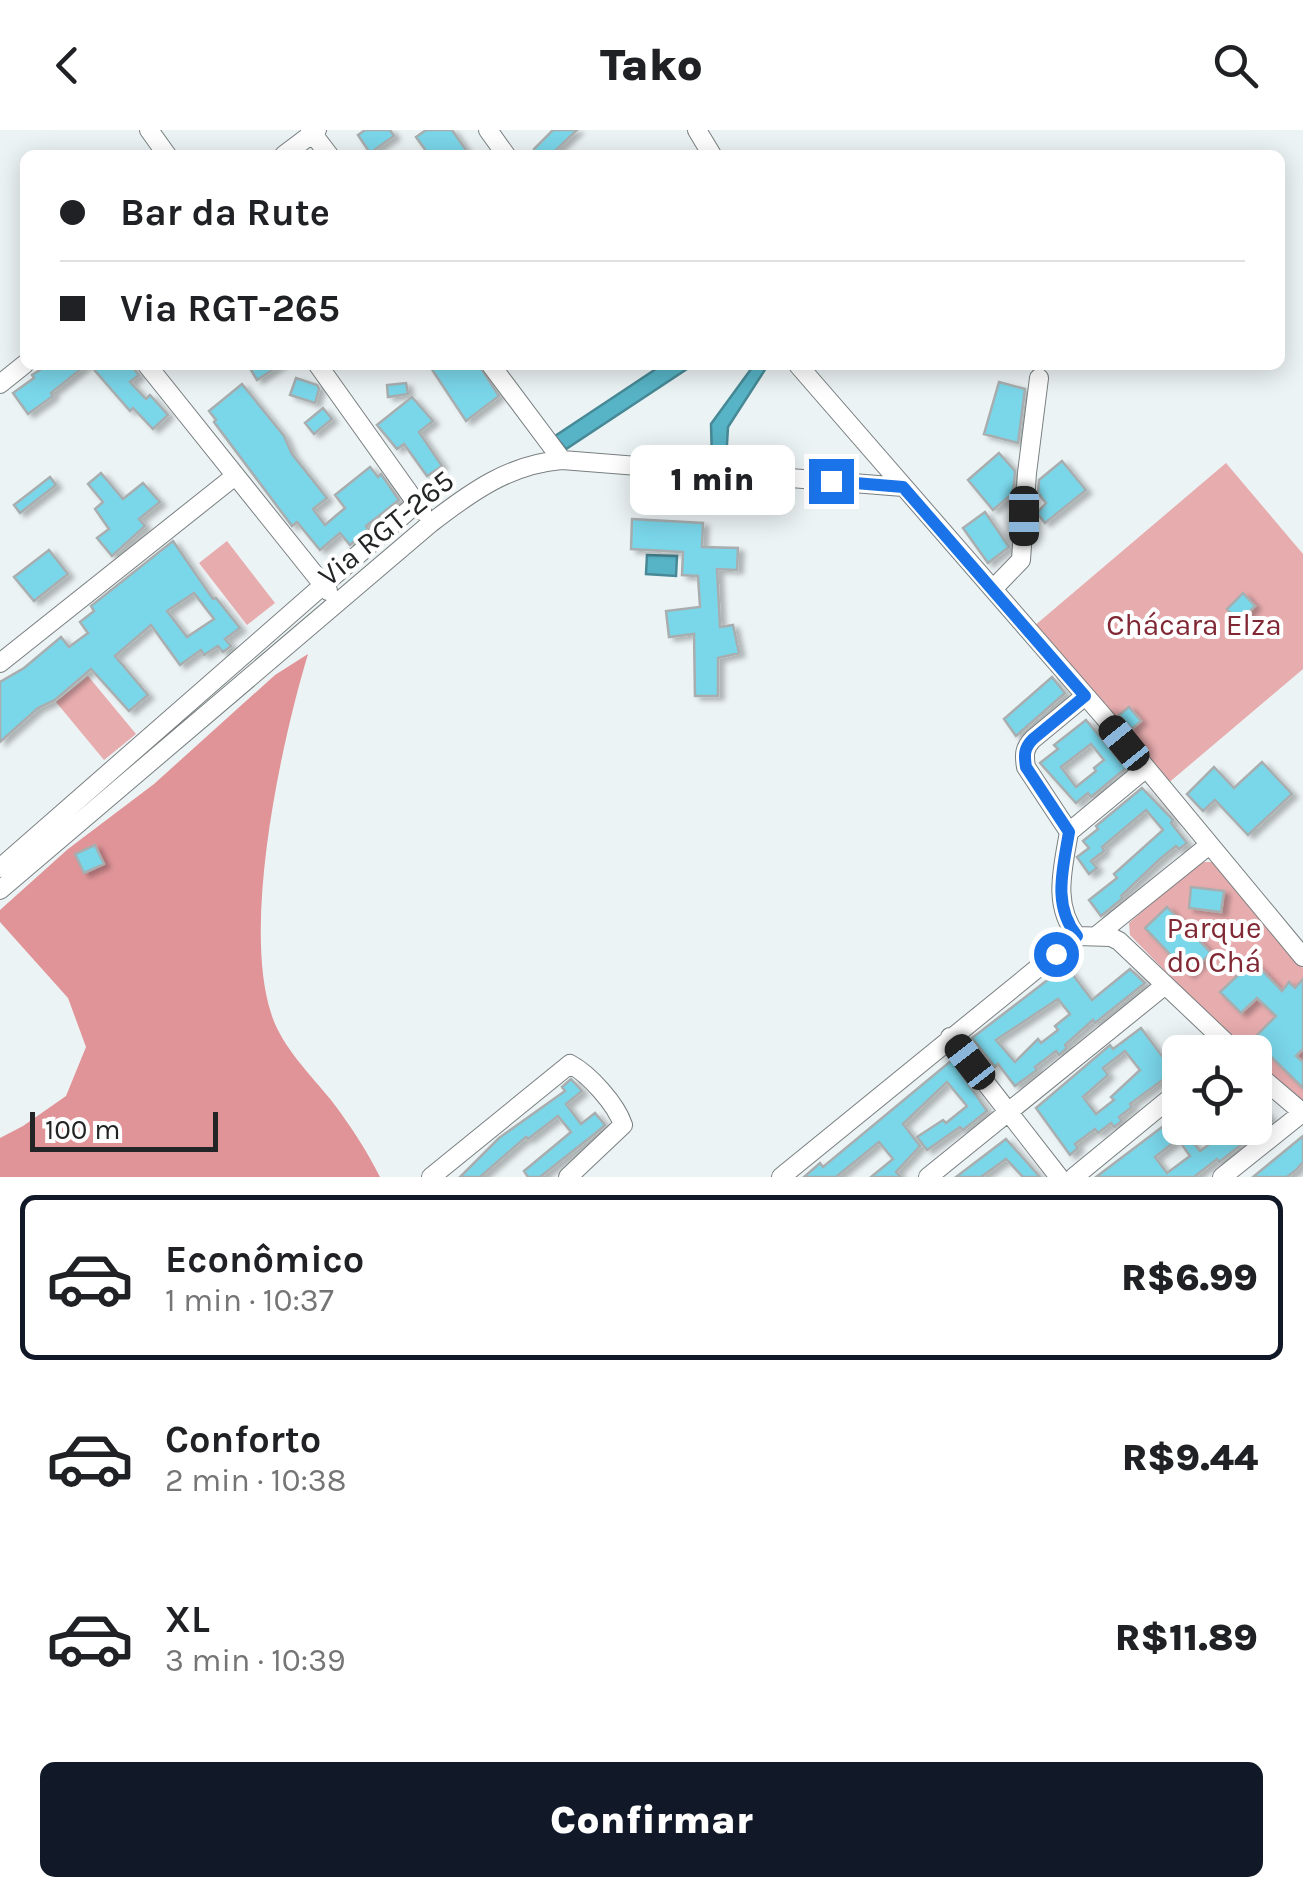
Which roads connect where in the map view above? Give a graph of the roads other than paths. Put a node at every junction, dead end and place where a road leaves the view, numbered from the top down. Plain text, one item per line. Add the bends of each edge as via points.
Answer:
1 (149, 130) edge
2 (313, 131) edge
3 (164, 150) edge
4 (290, 150) edge
5 (20, 368) edge
6 (150, 370) edge
7 (322, 370) edge
8 (495, 370) edge
9 (802, 370) edge
10 (1039, 378) dead end
11 (0, 384) edge
12 (562, 460) junction
13 (235, 476) junction
14 (903, 487) junction
15 (417, 503) junction
16 (431, 523) junction
17 (322, 584) junction
18 (993, 589) junction
19 (338, 604) junction
20 (0, 663) edge
21 (1085, 696) junction
22 (1145, 769) junction
23 (1069, 832) junction
24 (1208, 846) junction
25 (0, 868) edge
26 (0, 890) edge
27 (1086, 936) junction
28 (1303, 958) edge
29 (1164, 986) junction
30 (1215, 1035) edge
31 (950, 1037) junction
32 (1272, 1087) edge
33 (1162, 1105) edge
34 (1009, 1112) junction
35 (1302, 1113) edge
36 (431, 1177) edge
37 (568, 1177) edge
38 (781, 1177) edge
39 (928, 1177) edge
40 (1059, 1177) edge
41 (1074, 1177) edge
42 (1222, 1177) edge

1 - 3 street
2 - 4 street
5 - 11 street
6 - 13 street
7 - 15 street
8 - 12 street
9 - 14 street
10 - 18 street via 1022,560
12 - 14 street, Via RGT-265
12 - 16 street, Via RGT-265 via 486,483
13 - 17 street
13 - 20 street
14 - 18 street
15 - 16 street
15 - 17 street
16 - 19 street, Via RGT-265
17 - 19 street
17 - 25 street
18 - 21 street
19 - 26 street, Via RGT-265
21 - 22 street
21 - 23 street via 1033,739 1024,756
22 - 23 street
22 - 24 street
23 - 27 street via 1061,906
24 - 27 street
24 - 28 street
27 - 29 street via 1118,941
27 - 31 street
29 - 30 street
29 - 34 street
31 - 34 street
31 - 38 street
32 - 35 street
33 - 41 street
34 - 39 street
34 - 40 street
35 - 42 street
36 - 37 street via 572,1064 617,1112 622,1128

